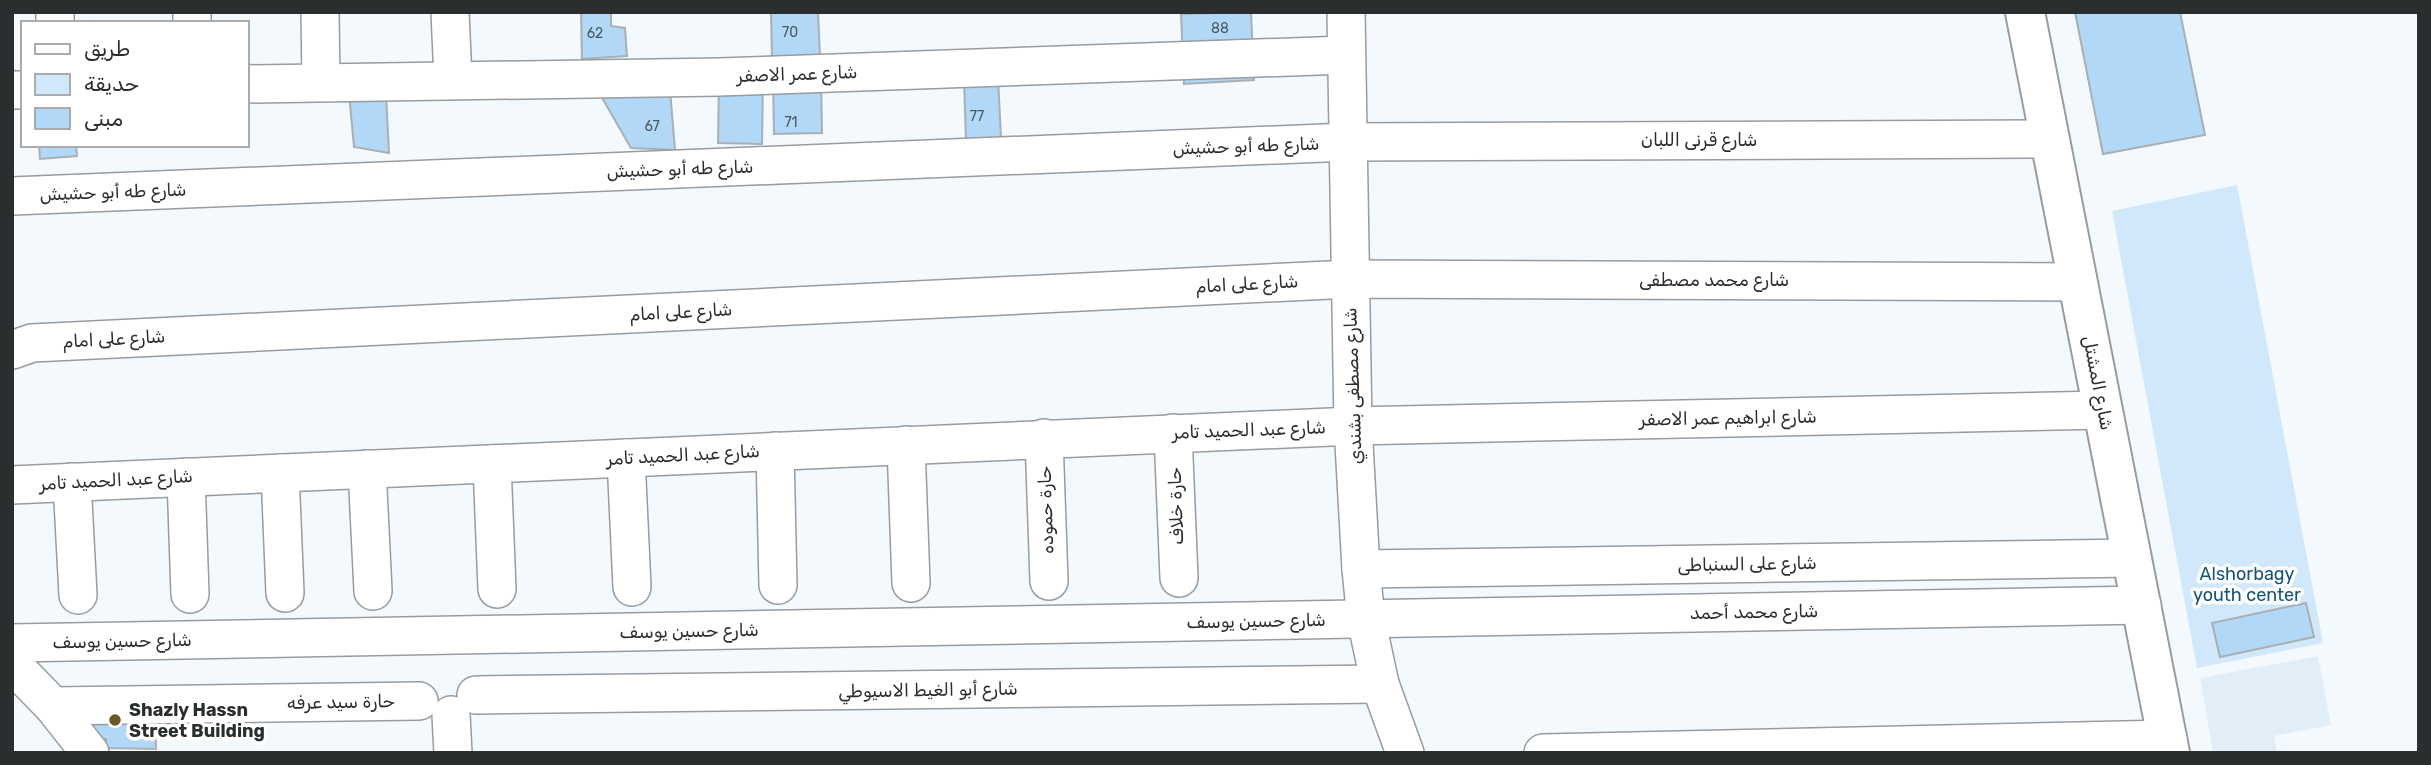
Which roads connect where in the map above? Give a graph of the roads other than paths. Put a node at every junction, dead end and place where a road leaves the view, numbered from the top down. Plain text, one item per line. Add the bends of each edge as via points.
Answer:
1 (320, 12) edge
2 (450, 12) edge
3 (1346, 12) edge
4 (2025, 12) edge
5 (1346, 55) junction
6 (453, 79) junction
7 (321, 82) junction
8 (248, 84) edge
9 (2050, 139) junction
10 (1348, 142) junction
11 (12, 196) edge
12 (1350, 279) junction
13 (2078, 282) junction
14 (12, 350) edge
15 (2103, 410) junction
16 (1353, 426) junction
17 (1173, 433) junction
18 (1044, 439) junction
19 (906, 445) junction
20 (775, 451) junction
21 (626, 458) junction
22 (492, 464) junction
23 (367, 469) junction
24 (280, 473) junction
25 (186, 477) junction
26 (72, 482) junction
27 (12, 485) edge
28 (2132, 558) junction
29 (1361, 569) junction
30 (1179, 578) dead end
31 (1049, 581) dead end
32 (911, 583) dead end
33 (778, 585) dead end
34 (632, 587) dead end
35 (497, 589) dead end
36 (373, 591) dead end
37 (285, 593) dead end
38 (78, 594) dead end
39 (190, 594) dead end
40 (2142, 605) junction
41 (1366, 619) junction
42 (12, 643) edge
43 (12, 664) edge
44 (1380, 684) junction
45 (448, 704) junction
46 (53, 706) junction
47 (2169, 746) edge
48 (90, 753) edge
49 (453, 753) edge
50 (1405, 753) edge
51 (1543, 753) edge

1 - 7 street
2 - 6 street
3 - 5 street, شارع مصطفى بشندي
4 - 9 street, شارع المشتل
5 - 6 street, شارع عمر الاصفر via 719,77
5 - 10 street, شارع مصطفى بشندي
6 - 7 street, شارع عمر الاصفر
7 - 8 street, شارع عمر الاصفر
9 - 10 street, شارع قرنى اللبان
9 - 13 street, شارع المشتل
10 - 11 street, شارع طه أبو حشيش
10 - 12 street, شارع مصطفى بشندي
12 - 13 street, شارع محمد مصطفى
12 - 14 street, شارع على امام via 32,343
12 - 16 street, شارع مصطفى بشندي
13 - 15 street, شارع المشتل
15 - 16 street, شارع ابراهيم عمر الاصفر
15 - 28 street, شارع المشتل
16 - 17 street, شارع عبد الحميد تامر
16 - 29 street, شارع مصطفى بشندي
17 - 18 street, شارع عبد الحميد تامر
17 - 30 street, حارة خلاف
18 - 19 street, شارع عبد الحميد تامر
18 - 31 street, حارة حموده
19 - 20 street, شارع عبد الحميد تامر
19 - 32 street
20 - 21 street, شارع عبد الحميد تامر
20 - 33 street
21 - 22 street, شارع عبد الحميد تامر
21 - 34 street
22 - 23 street, شارع عبد الحميد تامر
22 - 35 street
23 - 24 street, شارع عبد الحميد تامر
23 - 36 street
24 - 25 street, شارع عبد الحميد تامر
24 - 37 street
25 - 26 street, شارع عبد الحميد تامر
25 - 39 street
26 - 27 street, شارع عبد الحميد تامر
26 - 38 street
28 - 29 street, شارع على السنباطى
28 - 40 street, شارع المشتل
29 - 41 street, شارع مصطفى بشندي
40 - 41 street, شارع محمد أحمد
40 - 47 street, شارع المشتل
41 - 42 street, شارع حسين يوسف
41 - 44 street, شارع مصطفى بشندي
43 - 46 street
44 - 45 street, شارع أبو الغيط الاسيوطي
44 - 50 street, شارع مصطفى بشندي
45 - 46 street, حارة سيد عرفه
45 - 49 street
46 - 48 street
47 - 51 street

